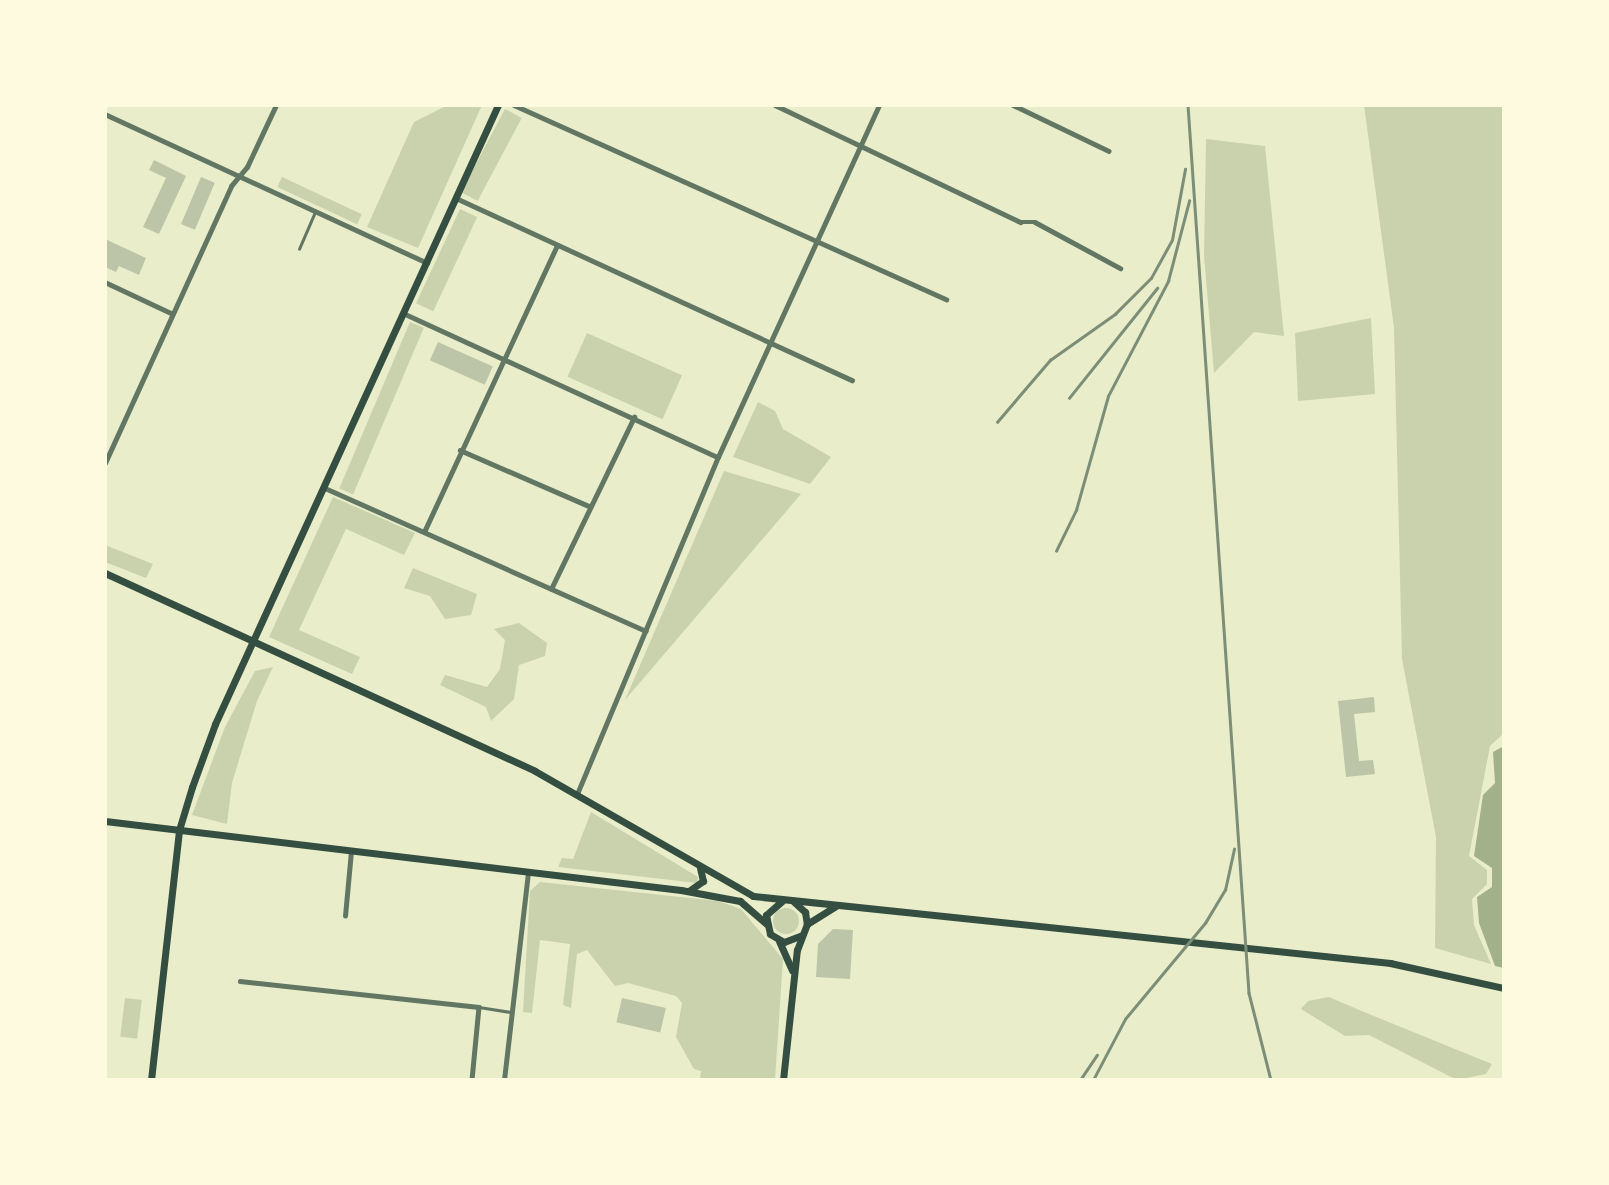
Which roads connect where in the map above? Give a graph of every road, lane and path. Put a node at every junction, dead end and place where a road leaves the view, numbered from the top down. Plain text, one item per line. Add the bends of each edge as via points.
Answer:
1 (276, 105) edge
2 (498, 105) edge
3 (514, 105) edge
4 (775, 105) edge
5 (878, 105) edge
6 (1013, 105) edge
7 (105, 114) edge
8 (860, 145) junction
9 (1109, 151) dead end
10 (238, 176) junction
11 (456, 198) junction
12 (315, 212) junction
13 (816, 243) junction
14 (557, 246) junction
15 (299, 249) dead end
16 (428, 263) junction
17 (1120, 268) dead end
18 (105, 282) edge
19 (946, 299) dead end
20 (171, 313) junction
21 (404, 313) junction
22 (771, 341) junction
23 (505, 358) junction
24 (852, 380) dead end
25 (634, 417) junction
26 (460, 450) junction
27 (718, 457) junction
28 (105, 463) edge
29 (325, 488) junction
30 (589, 506) junction
31 (424, 532) junction
32 (105, 573) edge
33 (551, 589) junction
34 (646, 631) junction
35 (255, 640) junction
36 (577, 794) junction
37 (105, 821) edge
38 (179, 830) junction
39 (351, 851) junction
40 (700, 868) junction
41 (528, 872) junction
42 (727, 883) junction
43 (686, 891) junction
44 (782, 901) junction
45 (793, 901) junction
46 (837, 905) junction
47 (748, 906) junction
48 (345, 916) dead end
49 (766, 924) junction
50 (807, 924) junction
51 (802, 935) junction
52 (779, 941) junction
53 (792, 970) junction
54 (240, 981) dead end
55 (1504, 988) edge
56 (479, 1007) junction
57 (512, 1012) junction
58 (151, 1080) edge
59 (472, 1080) edge
60 (504, 1080) edge
61 (782, 1080) edge

1 - 10 street
2 - 11 main road
3 - 13 street
4 - 8 street
5 - 8 street
6 - 9 street
7 - 10 street
8 - 13 street
8 - 17 street via 1020,222 1035,222
10 - 12 street
10 - 20 street
11 - 14 street
11 - 16 main road
12 - 15 lane
12 - 16 street
13 - 19 street
13 - 22 street
14 - 22 street
14 - 23 street
16 - 21 main road
18 - 20 street
20 - 28 street
21 - 23 street
21 - 29 main road
22 - 24 street via 781,351
22 - 27 street
23 - 25 street
23 - 26 street
25 - 27 street
25 - 30 street
26 - 30 street
26 - 31 street
27 - 34 street
29 - 31 street
29 - 35 main road
30 - 33 street
31 - 33 street
32 - 35 main road
33 - 34 street
34 - 36 street
35 - 36 main road
35 - 38 main road via 215,724
36 - 40 main road
37 - 38 main road
38 - 39 main road
38 - 58 main road
39 - 41 main road
39 - 48 street
40 - 42 main road
40 - 43 main road via 703,881
41 - 43 main road
41 - 57 street
42 - 44 main road via 753,896
42 - 47 main road
43 - 47 main road via 730,898
44 - 45 main road
44 - 49 main road via 768,911
45 - 46 main road
45 - 50 main road via 805,912
46 - 50 main road
46 - 55 main road via 1390,963
47 - 49 main road
49 - 52 main road
50 - 51 main road
51 - 52 main road
51 - 53 main road
52 - 53 main road
53 - 61 main road
54 - 56 street
56 - 57 lane
56 - 59 street
57 - 60 street

